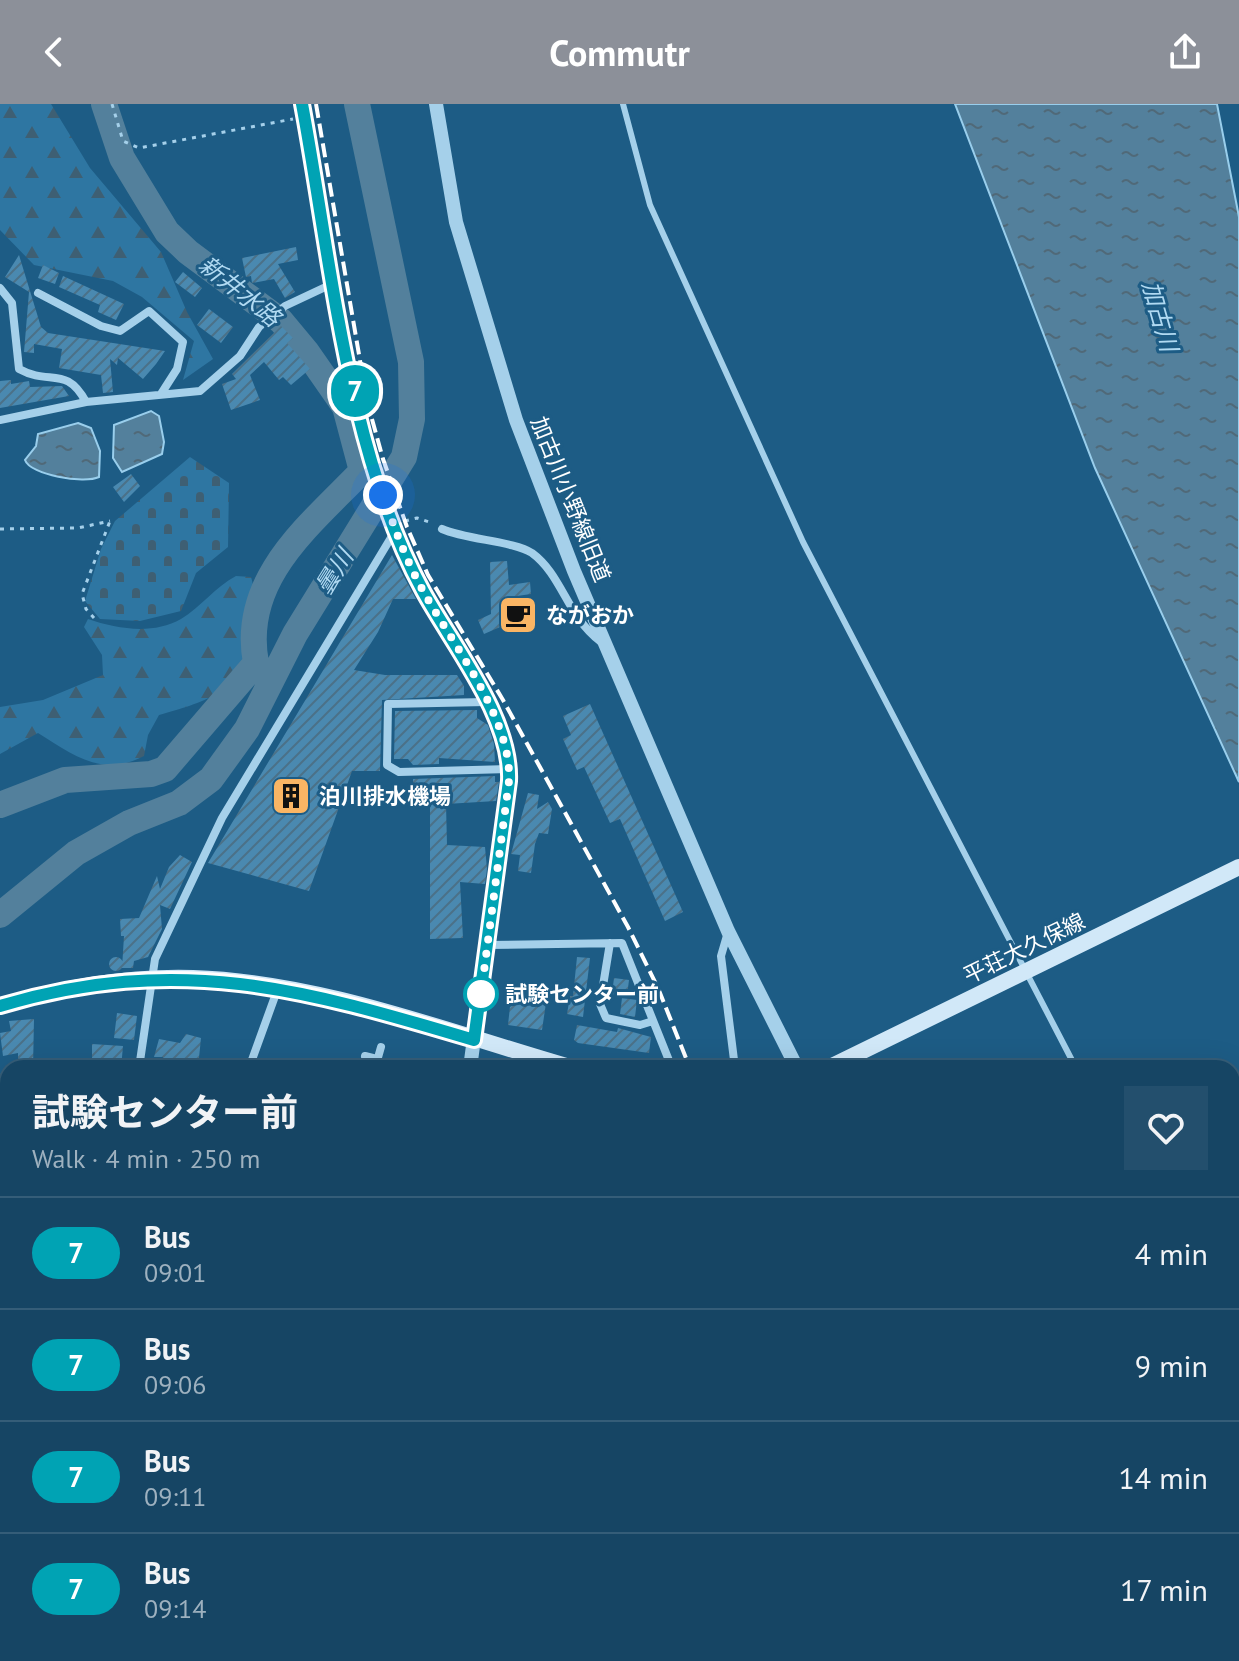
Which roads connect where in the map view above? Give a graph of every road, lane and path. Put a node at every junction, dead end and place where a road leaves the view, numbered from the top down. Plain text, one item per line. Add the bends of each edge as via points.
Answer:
1 (112, 104) edge
2 (302, 104) edge
3 (436, 104) edge
4 (623, 104) edge
5 (304, 117) junction
6 (334, 283) junction
7 (0, 288) edge
8 (38, 293) dead end
9 (161, 394) junction
10 (86, 402) junction
11 (0, 420) edge
12 (394, 527) junction
13 (0, 529) edge
14 (442, 529) joint
15 (94, 618) dead end
16 (607, 646) junction
17 (486, 702) junction
18 (509, 769) junction
19 (1239, 867) edge
20 (728, 931) junction
21 (610, 943) junction
22 (487, 945) junction
23 (151, 979) junction
24 (278, 988) junction
25 (0, 1006) edge
26 (653, 1021) junction
27 (474, 1040) junction
28 (381, 1047) dead end
29 (365, 1056) dead end
30 (140, 1060) edge
31 (252, 1060) edge
32 (370, 1060) edge
33 (377, 1060) edge
34 (472, 1060) edge
35 (545, 1060) edge
36 (669, 1060) edge
37 (734, 1060) edge
38 (793, 1060) edge
39 (844, 1060) edge
40 (1072, 1060) edge

1 - 5 path via 123,141 139,148
2 - 5 street
3 - 16 street, 加古川小野線旧道 via 473,288 516,420
4 - 40 lane via 650,205 803,542
5 - 6 street
6 - 9 street via 285,306 200,391
6 - 12 street via 353,386
7 - 10 street via 12,303 19,369 67,380 77,385
8 - 9 street via 101,326 120,331 149,311 175,331 183,342 177,369
9 - 10 street
10 - 11 street
12 - 14 path via 417,518
12 - 17 street via 412,570
12 - 23 street via 222,818 155,959
13 - 15 path via 78,528 110,521 82,594
14 - 16 street via 530,552 551,574 582,627
16 - 20 street, 加古川小野線旧道
17 - 18 street via 502,732
17 - 18 street via 388,704 387,765 399,772
18 - 22 street
19 - 39 main road, 平荘大久保線, bridge
20 - 37 street via 721,956
20 - 38 street, 加古川小野線旧道
21 - 22 street
21 - 26 street via 622,943
21 - 26 street via 600,1004 606,1018 640,1025
22 - 27 street
23 - 24 main road via 194,978
23 - 25 main road
23 - 30 street
24 - 27 main road
24 - 31 street
26 - 36 street
27 - 34 street
27 - 35 main road
28 - 33 street
29 - 32 street

